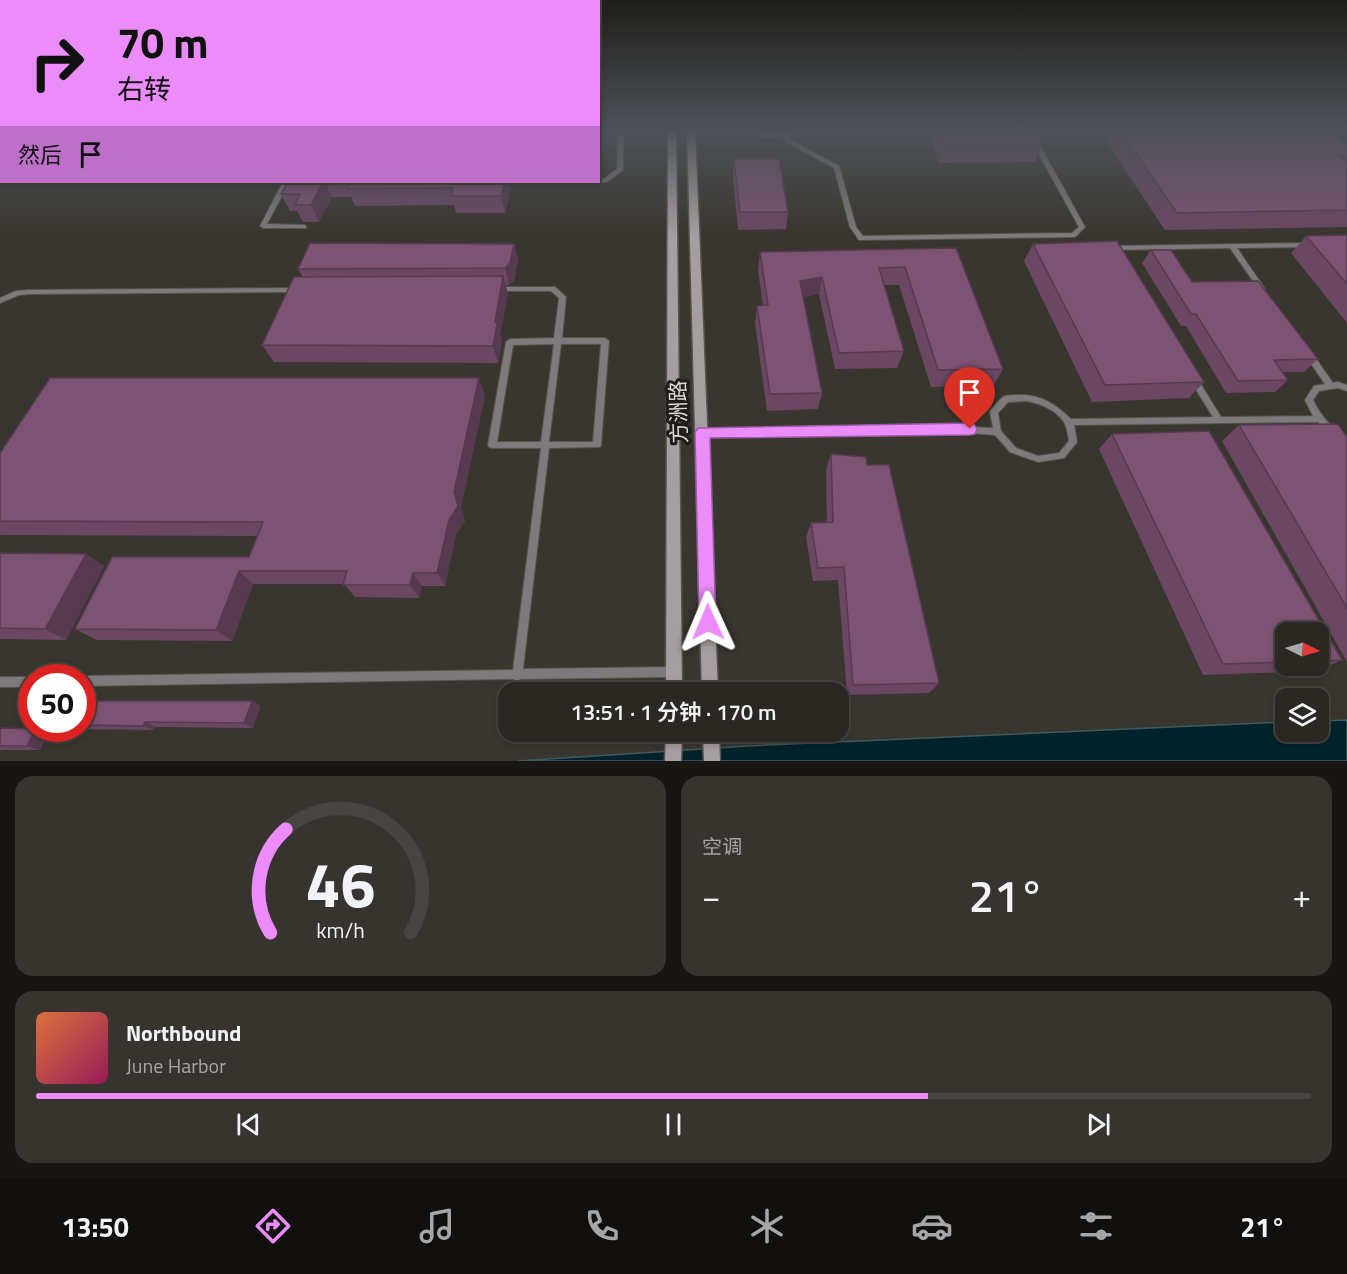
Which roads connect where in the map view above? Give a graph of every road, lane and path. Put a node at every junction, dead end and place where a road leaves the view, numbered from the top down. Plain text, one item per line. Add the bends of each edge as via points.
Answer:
1 (620, 165) edge
2 (672, 165) edge
3 (692, 165) edge
4 (832, 165) edge
5 (1048, 165) edge
6 (600, 181) edge
7 (285, 183) edge
8 (304, 227) dead end
9 (1312, 245) edge
10 (1232, 246) junction
11 (1113, 248) junction
12 (1102, 249) edge
13 (1119, 258) edge
14 (488, 289) edge
15 (311, 290) edge
16 (1265, 292) edge
17 (0, 302) edge
18 (558, 341) junction
19 (1305, 348) edge
20 (1188, 370) edge
21 (1331, 386) junction
22 (1347, 388) edge
23 (1318, 419) junction
24 (1219, 420) junction
25 (1069, 422) junction
26 (703, 432) junction
27 (997, 432) junction
28 (1347, 439) edge
29 (546, 445) junction
30 (675, 672) junction
31 (517, 676) junction
32 (96, 681) edge
33 (0, 682) edge
34 (18, 682) edge
35 (675, 682) edge
36 (710, 682) edge
37 (674, 742) edge
38 (711, 742) edge
39 (674, 761) edge
40 (712, 761) edge

1 - 6 lane via 620,170
2 - 30 main road, 方洲路
3 - 26 main road, 方洲路
4 - 5 lane via 837,167 853,227 861,238 1074,235 1082,227
7 - 8 lane via 263,226
9 - 10 lane
10 - 11 lane
10 - 16 lane
11 - 12 lane
11 - 13 lane
14 - 18 lane via 559,292 563,297
15 - 17 lane via 29,292
18 - 29 lane
18 - 29 lane via 604,341 597,445
18 - 29 lane via 510,342 492,445
19 - 21 lane
20 - 24 lane
21 - 22 lane
21 - 23 lane via 1317,387 1310,400
23 - 24 lane
23 - 28 lane
24 - 25 lane
25 - 27 lane via 1052,405 1028,396 1006,399 994,412
25 - 27 lane via 1073,442 1062,456 1050,458 1038,459 1014,450
26 - 27 lane
26 - 36 main road, 方洲路
29 - 31 lane
30 - 31 lane
30 - 35 main road, 方洲路
31 - 32 lane
33 - 34 lane
37 - 39 main road
38 - 40 main road

